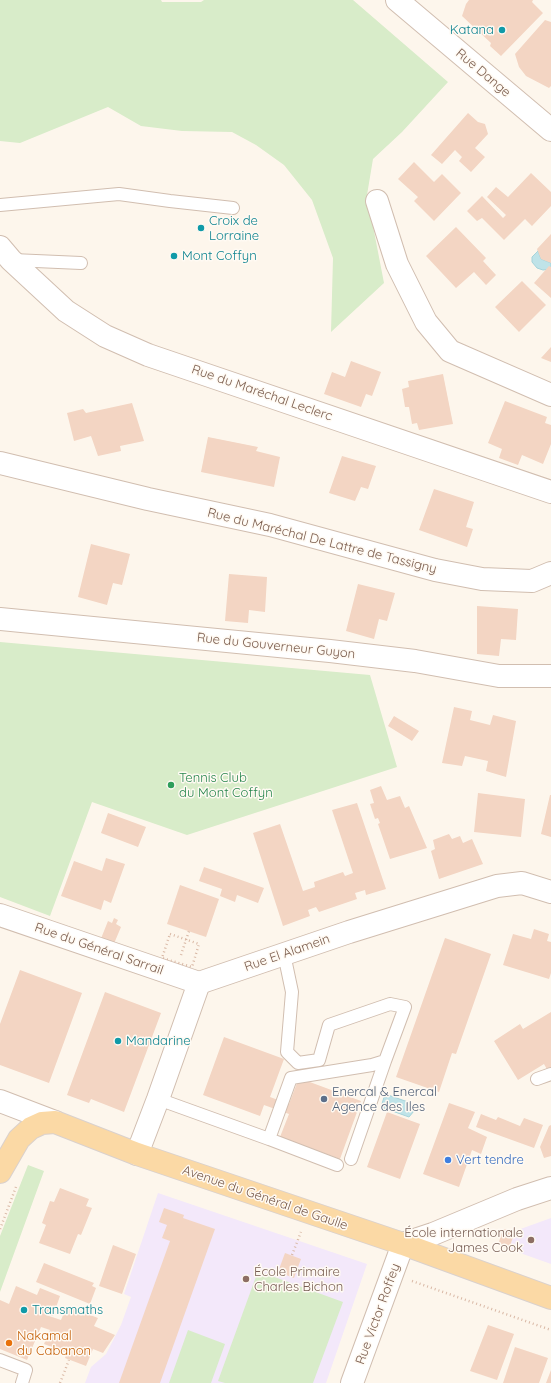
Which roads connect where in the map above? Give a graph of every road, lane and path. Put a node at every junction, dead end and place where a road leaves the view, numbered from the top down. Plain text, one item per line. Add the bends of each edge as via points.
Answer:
1 (397, 0) edge
2 (551, 130) edge
3 (377, 201) dead end
4 (0, 205) edge
5 (233, 208) dead end
6 (6, 254) edge
7 (81, 263) dead end
8 (551, 395) edge
9 (0, 463) edge
10 (551, 492) edge
11 (551, 573) edge
12 (0, 619) edge
13 (551, 676) edge
14 (551, 892) edge
15 (0, 915) edge
16 (284, 954) junction
17 (195, 975) junction
18 (385, 1061) junction
19 (551, 1074) edge
20 (538, 1079) dead end
21 (158, 1099) junction
22 (0, 1101) edge
23 (55, 1122) junction
24 (269, 1139) junction
25 (137, 1154) junction
26 (351, 1159) dead end
27 (337, 1165) dead end
28 (1, 1166) edge
29 (17, 1186) dead end
30 (551, 1188) edge
31 (0, 1229) edge
32 (302, 1230) dead end
33 (403, 1244) junction
34 (292, 1255) dead end
35 (410, 1280) dead end
36 (551, 1298) edge
37 (551, 1330) edge
38 (0, 1360) edge
39 (69, 1360) dead end
40 (22, 1383) edge
41 (60, 1383) edge
42 (352, 1383) edge

1 - 2 street, Rue Dange
3 - 8 street via 397,264 422,316 450,351
4 - 5 lane via 119,194
6 - 7 lane
6 - 10 street, Rue du Maréchal Leclerc via 66,311 105,336 148,355
9 - 11 street, Rue du Maréchal De Lattre de Tassigny via 270,525 435,570 482,579 532,581
12 - 13 street, Rue du Gouverneur Guyon via 330,651 415,661 499,676
14 - 16 street, Rue El Alamein via 522,883 497,886
15 - 17 street, Rue du Général Sarrail
16 - 17 street, Rue El Alamein
16 - 18 lane via 292,992 287,1052 298,1063 319,1060 329,1025 390,1004 405,1007
17 - 17 path via 162,958 170,934 199,944
17 - 21 street
18 - 24 lane via 291,1078
18 - 26 lane
19 - 20 lane
21 - 24 lane
21 - 25 street
22 - 23 street
23 - 25 main road, Avenue du Général de Gaulle
23 - 28 main road via 42,1123 31,1128 19,1139
24 - 27 lane
25 - 33 main road, Avenue du Général de Gaulle
29 - 31 path
30 - 33 street
32 - 34 path
33 - 36 main road, Avenue du Général de Gaulle
33 - 42 street, Rue Victor Roffey
35 - 37 path
38 - 40 lane via 26,1370
39 - 41 path

